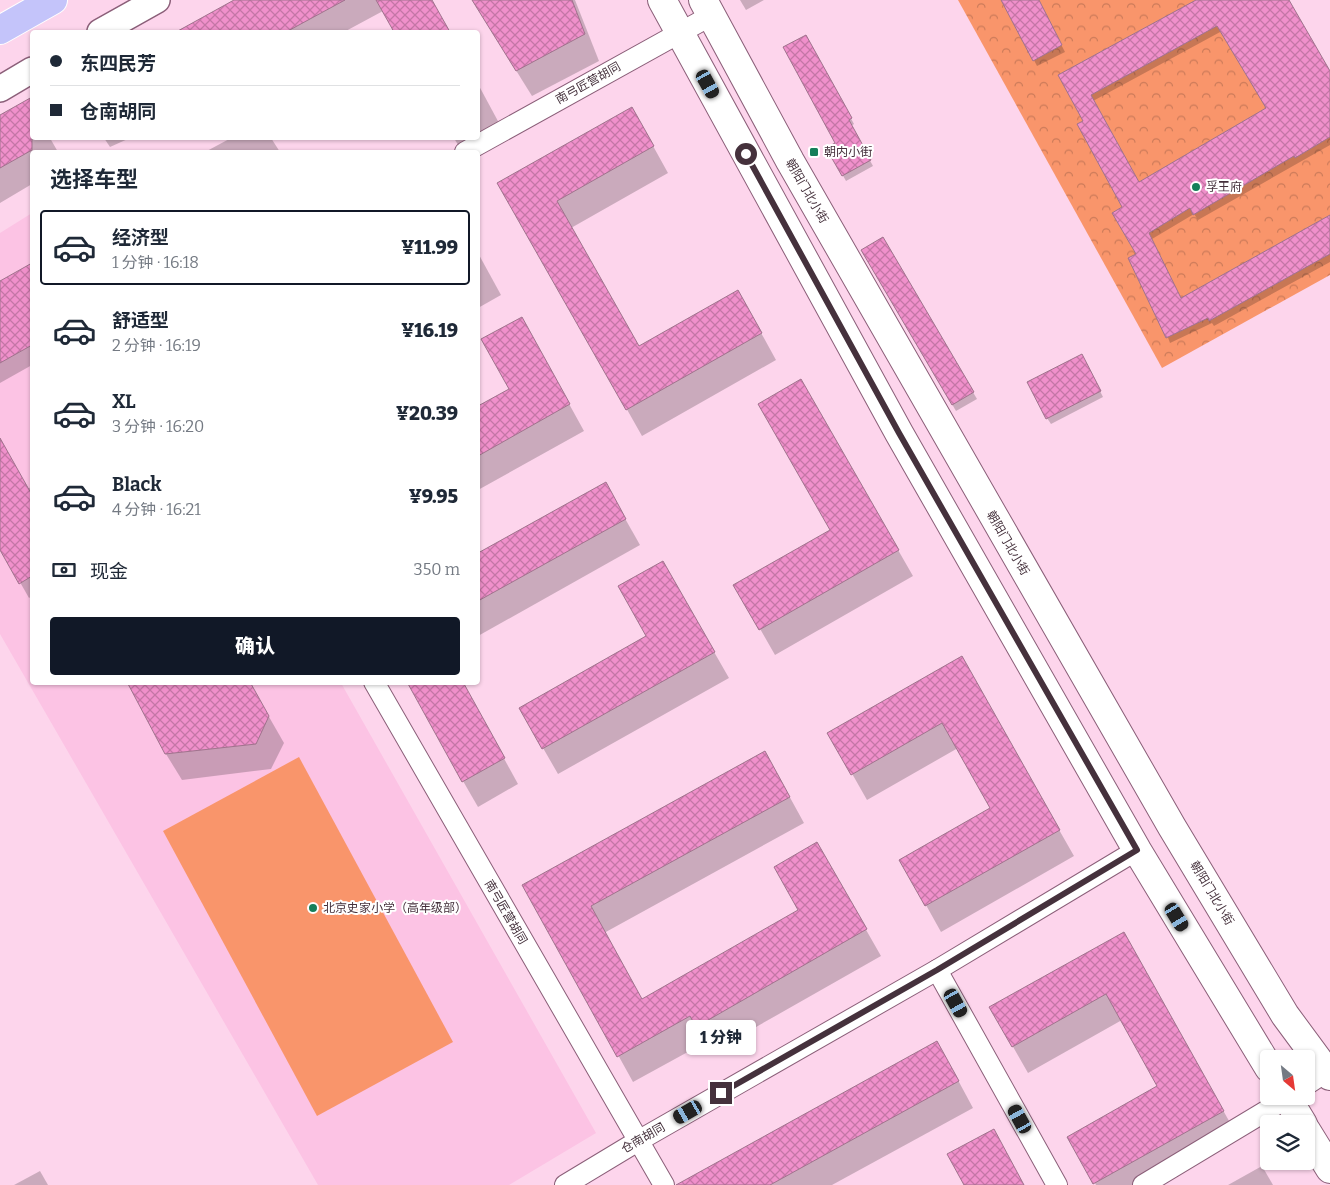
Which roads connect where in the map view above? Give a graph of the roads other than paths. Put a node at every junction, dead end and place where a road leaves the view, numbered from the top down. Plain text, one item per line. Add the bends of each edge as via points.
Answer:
1 (53, 0) edge
2 (157, 0) edge
3 (662, 0) edge
4 (708, 8) edge
5 (0, 30) edge
6 (104, 30) edge
7 (680, 32) junction
8 (30, 71) edge
9 (0, 89) edge
10 (469, 150) edge
11 (376, 685) edge
12 (1137, 850) junction
13 (937, 970) junction
14 (1294, 1050) edge
15 (1260, 1053) edge
16 (1275, 1105) edge
17 (638, 1141) junction
18 (1315, 1145) edge
19 (1330, 1169) edge
20 (565, 1185) edge
21 (664, 1185) edge
22 (1057, 1185) edge
23 (1144, 1185) edge

1 - 5 main road
2 - 6 street
3 - 7 main road
4 - 7 street, 南弓匠营胡同
4 - 14 main road, 朝阳门北小街 via 795,170 1172,828 1285,1015
7 - 10 street, 南弓匠营胡同
7 - 12 main road via 899,433
8 - 9 street
11 - 17 street, 南弓匠营胡同
12 - 13 street, 仓南胡同
12 - 15 main road
13 - 17 street, 仓南胡同
13 - 22 street
16 - 23 street
17 - 20 street, 仓南胡同
17 - 21 street, 南弓匠营胡同
18 - 19 main road

